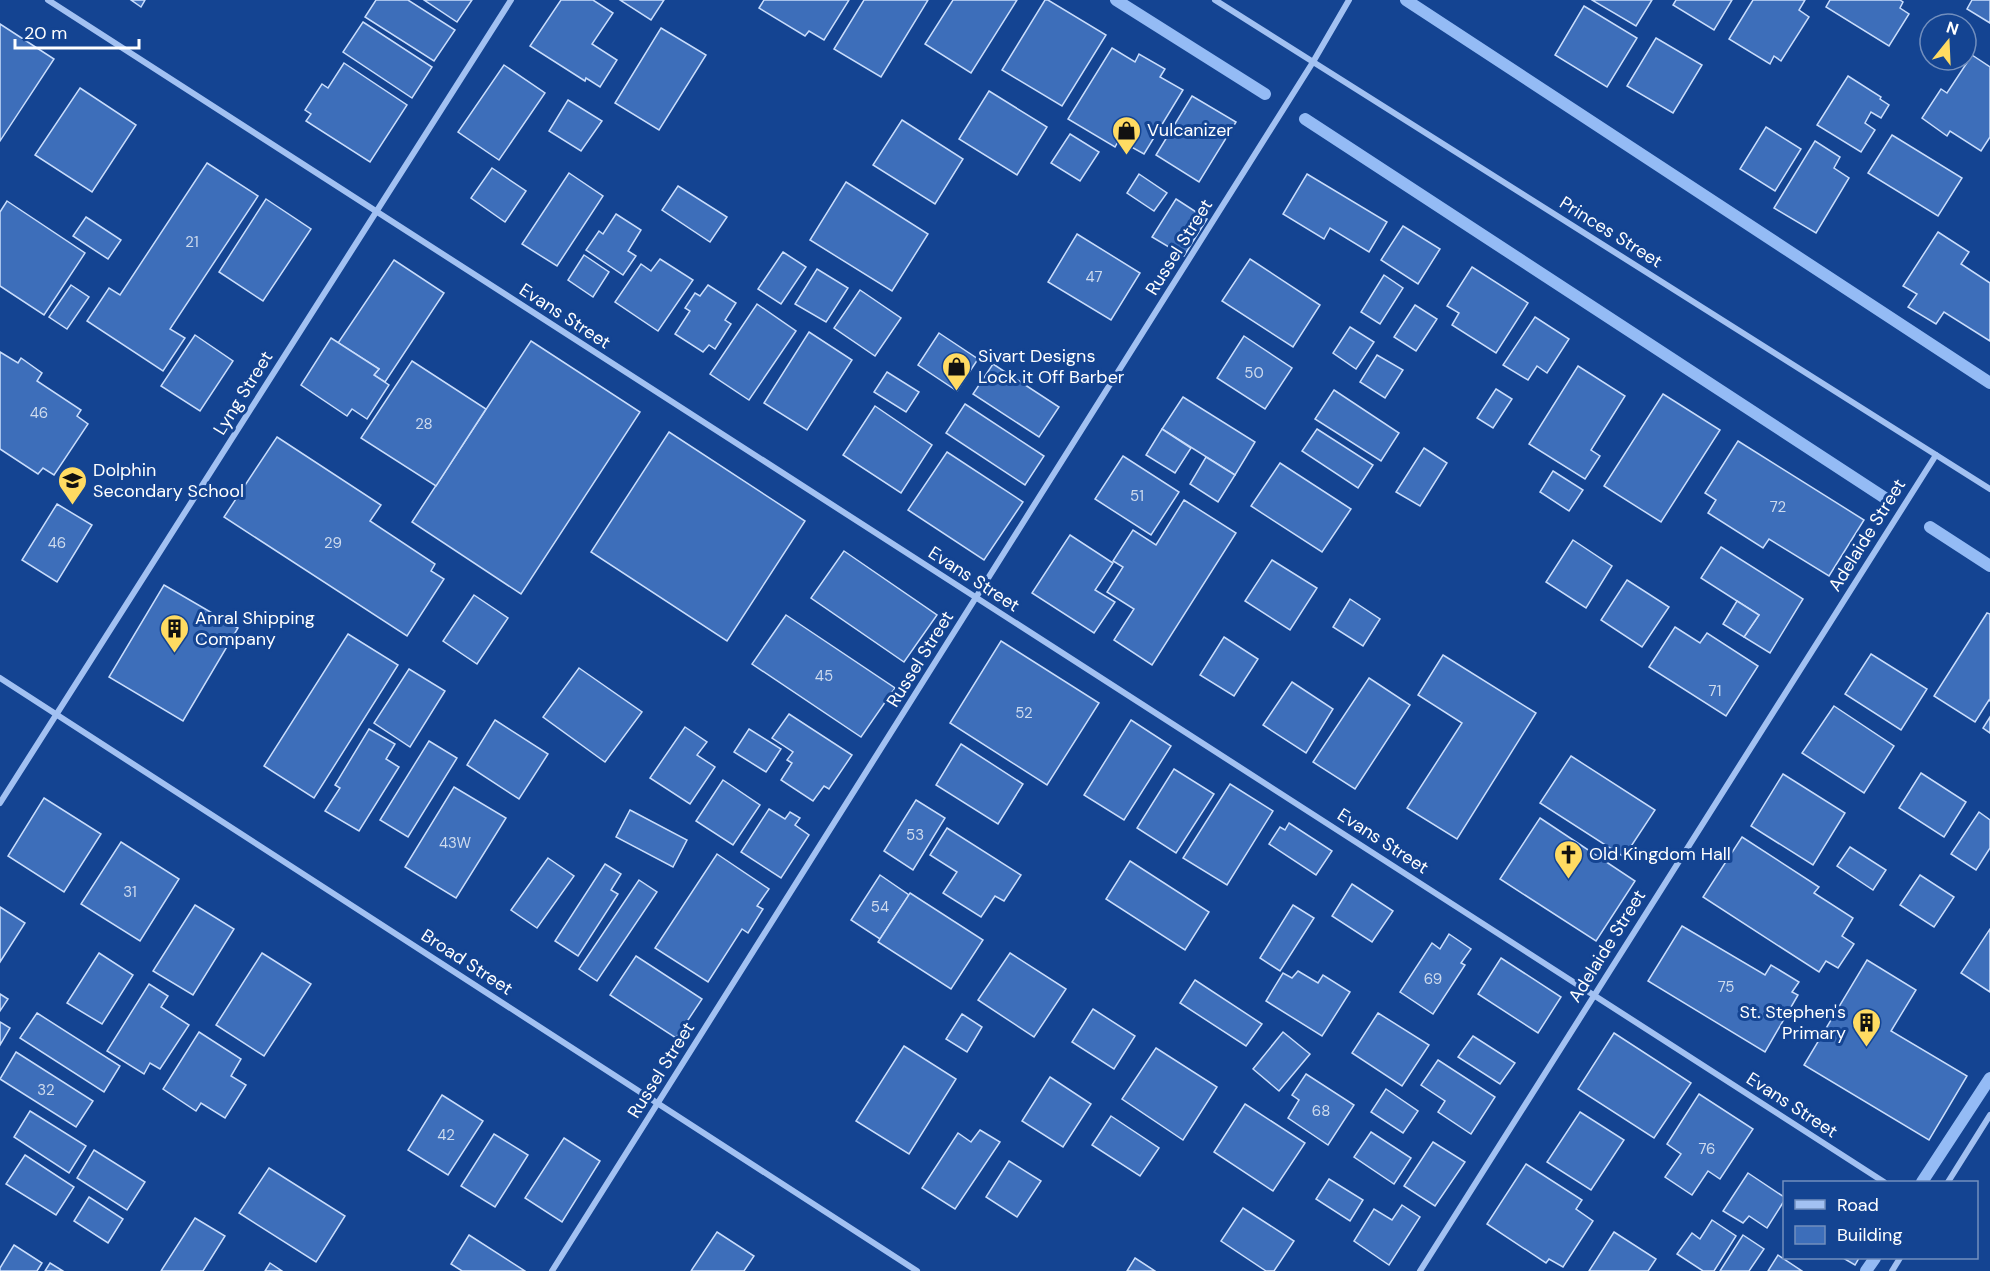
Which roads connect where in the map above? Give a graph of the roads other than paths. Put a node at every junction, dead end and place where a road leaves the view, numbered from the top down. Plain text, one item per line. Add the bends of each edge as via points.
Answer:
1 (48, 0) edge
2 (511, 0) edge
3 (1215, 0) edge
4 (1349, 0) edge
5 (1313, 62) junction
6 (376, 212) junction
7 (1936, 455) junction
8 (1990, 489) edge
9 (976, 598) junction
10 (0, 678) edge
11 (57, 715) junction
12 (0, 803) edge
13 (1594, 995) junction
14 (657, 1104) junction
15 (1990, 1115) edge
16 (1882, 1181) edge
17 (1949, 1181) edge
18 (552, 1271) edge
19 (917, 1271) edge
20 (1419, 1271) edge

1 - 6 street, Evans Street
2 - 6 street, Lyng Street
3 - 5 street, Princes Street
4 - 5 street, Russel Street
5 - 7 street, Princes Street
5 - 9 street, Russel Street
6 - 9 street, Evans Street
6 - 11 street, Lyng Street
7 - 8 street, Princes Street
7 - 13 street, Adelaide Street
9 - 13 street, Evans Street
9 - 14 street, Russel Street
10 - 11 street, Broad Street
11 - 12 street, Lyng Street
11 - 14 street, Broad Street
13 - 16 street, Evans Street
13 - 20 street, Adelaide Street
14 - 18 street, Russel Street
14 - 19 street, Broad Street
15 - 17 street

